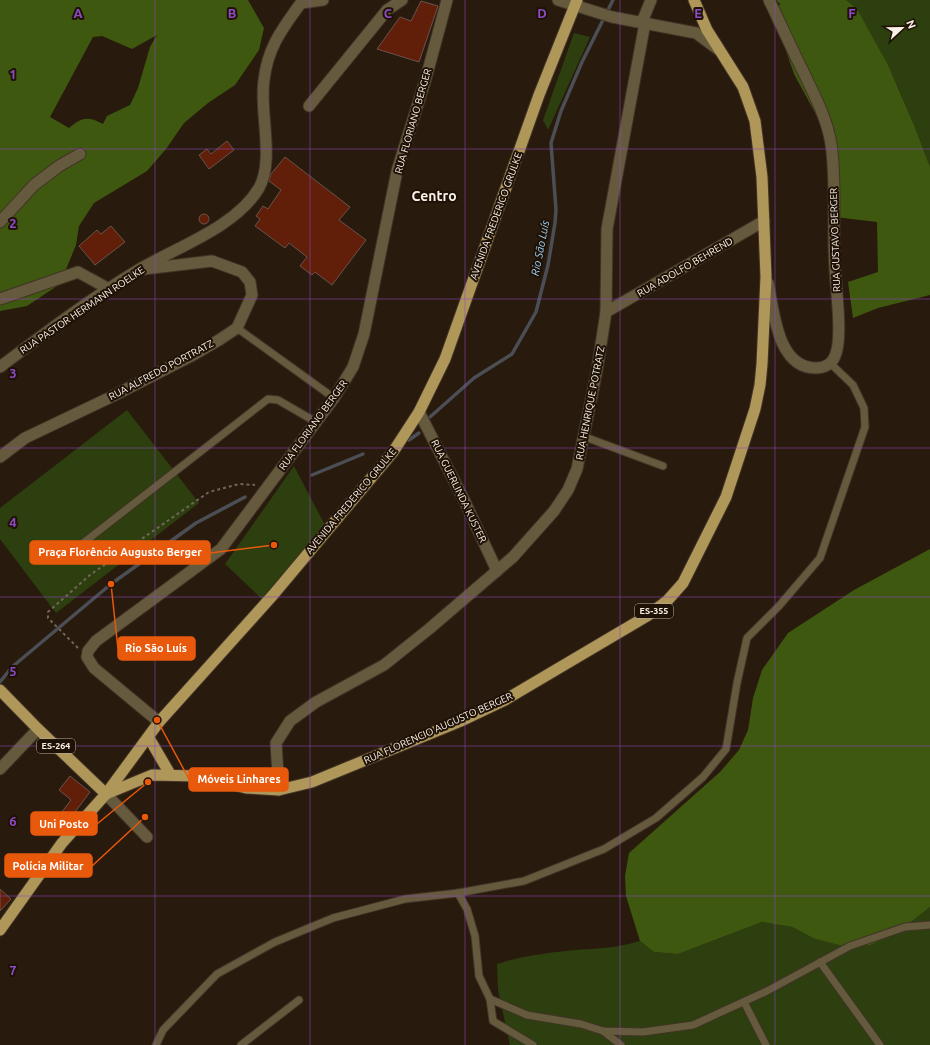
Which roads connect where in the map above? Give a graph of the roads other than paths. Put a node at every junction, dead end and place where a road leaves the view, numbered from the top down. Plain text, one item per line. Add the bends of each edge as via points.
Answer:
1 (323, 0) edge
2 (402, 0) edge
3 (447, 0) edge
4 (558, 0) edge
5 (651, 0) edge
6 (694, 0) edge
7 (769, 0) edge
8 (302, 2) edge
9 (576, 2) edge
10 (643, 22) junction
11 (721, 51) junction
12 (309, 106) dead end
13 (80, 154) dead end
14 (764, 221) junction
15 (0, 222) edge
16 (139, 270) junction
17 (766, 277) junction
18 (110, 289) junction
19 (0, 299) edge
20 (606, 312) junction
21 (237, 328) junction
22 (830, 363) junction
23 (0, 367) edge
24 (334, 398) junction
25 (419, 412) junction
26 (316, 422) junction
27 (585, 437) junction
28 (0, 457) edge
29 (663, 466) dead end
30 (60, 560) dead end
31 (497, 571) junction
32 (3, 694) edge
33 (159, 722) junction
34 (38, 729) junction
35 (149, 738) junction
36 (0, 769) edge
37 (170, 774) junction
38 (279, 790) junction
39 (106, 794) junction
40 (147, 837) dead end
41 (458, 893) junction
42 (930, 925) edge
43 (0, 930) edge
44 (820, 962) junction
45 (490, 998) junction
46 (299, 1000) dead end
47 (744, 1002) junction
48 (603, 1032) junction
49 (156, 1045) edge
50 (241, 1045) edge
51 (532, 1045) edge
52 (621, 1045) edge
53 (766, 1045) edge
54 (880, 1045) edge

1 - 8 street
2 - 12 street via 387,10
3 - 24 street, RUA FLORIANO BERGER via 398,171 364,334 353,367
4 - 9 street
5 - 10 street, RUA HENRIQUE POTRATZ
6 - 11 main road, RUA FLORENCIO AUGUSTO BERGER / ES-355 via 707,30
7 - 22 street, RUA GUSTAVO BERGER via 818,99 831,143 834,166 833,225 839,328 836,356
8 - 16 street, RUA PASTOR HERMANN ROELKE via 278,36 263,81 266,167 260,187 233,218
9 - 10 street via 592,11 612,17
9 - 25 main road, AVENIDA FREDERICO GRULKE via 539,95 445,359
10 - 11 street via 696,33
10 - 20 street, RUA HENRIQUE POTRATZ via 607,229
11 - 14 main road, RUA FLORENCIO AUGUSTO BERGER / ES-355 via 743,88 755,121
13 - 15 street via 59,166 34,186
14 - 17 main road, RUA FLORENCIO AUGUSTO BERGER / ES-355
14 - 20 street, RUA ADOLFO BEHREND
16 - 18 street, RUA PASTOR HERMANN ROELKE
16 - 21 street via 212,261 242,272 250,282 252,295
17 - 22 street via 779,336 788,354 804,366 812,368 820,368
17 - 38 main road, RUA FLORENCIO AUGUSTO BERGER / ES-355 via 760,385 755,409 726,497 682,583 667,601 628,628 505,700 461,721 318,779
18 - 19 street via 78,272
18 - 23 street, RUA PASTOR HERMANN ROELKE
20 - 27 street, RUA HENRIQUE POTRATZ
21 - 24 lane
21 - 28 street, RUA ALFREDO PORTRATZ via 195,354 25,438
22 - 41 lane via 853,385 864,408 865,427 820,558 779,606 747,638 726,749 703,776 656,818 604,849 524,881
24 - 26 street, RUA FLORIANO BERGER
25 - 31 street, RUA GUERLINDA KUSTER
25 - 33 main road, AVENIDA FREDERICO GRULKE via 393,452 278,589
26 - 30 lane via 278,400 268,399
26 - 33 street, RUA FLORIANO BERGER via 221,549 96,641 88,651 87,657 94,668
27 - 29 lane
27 - 31 street, RUA HENRIQUE POTRATZ via 577,469 554,511
31 - 38 street, RUA HENRIQUE POTRATZ via 384,665 316,702 290,721 276,743
32 - 34 main road, ES-264
33 - 35 main road, AVENIDA FREDERICO GRULKE
34 - 36 street
34 - 39 main road, ES-264
35 - 37 main road
35 - 39 main road, AVENIDA FREDERICO GRULKE
37 - 38 main road, RUA FLORENCIO AUGUSTO BERGER / ES-355 via 197,776 246,788
37 - 39 main road, RUA FLORENCIO AUGUSTO BERGER / ES-355 via 152,774
39 - 40 street
39 - 43 main road, AVENIDA FREDERICO GRULKE via 62,843
41 - 45 lane via 467,909 475,936 479,976
41 - 49 lane via 405,899 333,918 275,942 217,974 163,1030
42 - 44 lane via 898,929 850,946
44 - 47 lane
44 - 54 lane
45 - 48 lane via 526,1015 581,1024
45 - 51 lane via 492,1021
46 - 50 lane
47 - 48 lane via 693,1025 643,1032
47 - 53 lane
48 - 52 lane

